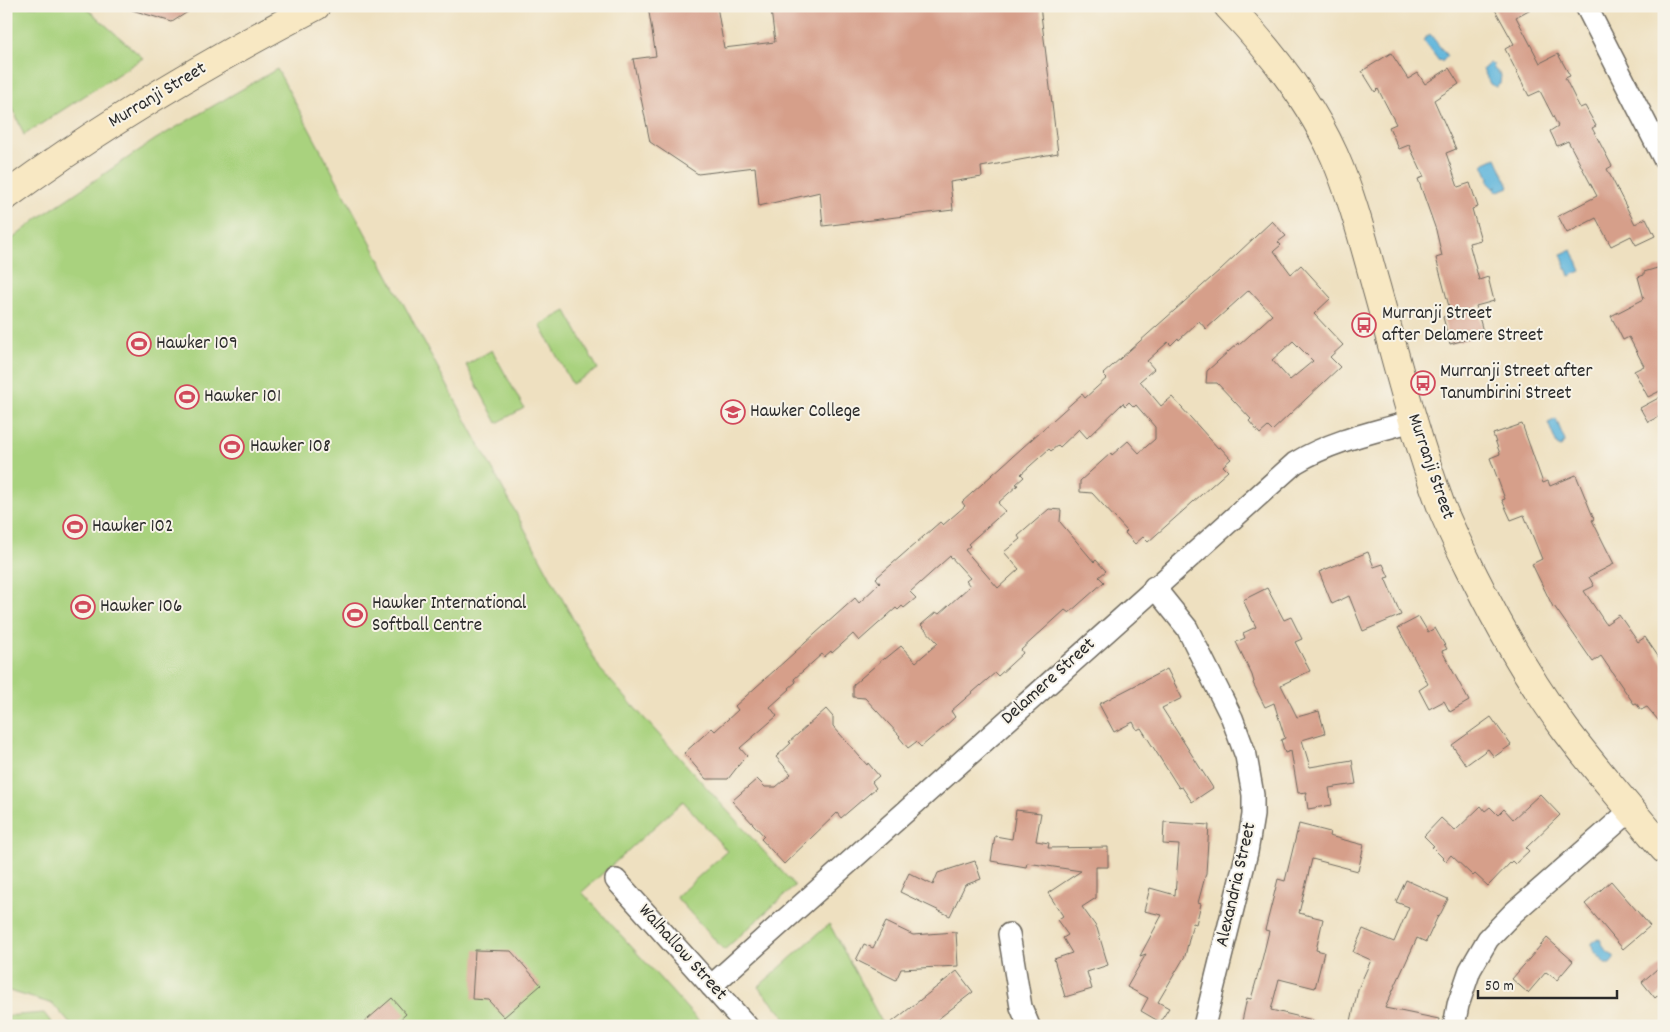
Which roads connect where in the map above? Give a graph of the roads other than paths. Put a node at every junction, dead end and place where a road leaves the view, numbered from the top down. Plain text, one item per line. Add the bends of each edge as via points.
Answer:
1 (316, 6) edge
2 (1228, 6) edge
3 (1586, 6) edge
4 (1664, 159) edge
5 (6, 196) edge
6 (1413, 421) junction
7 (1154, 588) junction
8 (1631, 810) junction
9 (1664, 849) edge
10 (616, 880) dead end
11 (1009, 934) dead end
12 (711, 986) junction
13 (748, 1026) edge
14 (1029, 1026) edge
15 (1204, 1026) edge
16 (1454, 1026) edge

1 - 5 street, Murranji Street via 170,86
2 - 6 street, Murranji Street via 1290,78 1334,156 1356,210
3 - 4 street
6 - 7 street, Delamere Street via 1340,442 1295,463
6 - 8 street, Murranji Street via 1441,505 1496,619 1565,728
7 - 12 street, Delamere Street
7 - 15 street, Alexandria Street via 1187,628 1232,718 1246,756 1253,796 1247,852
8 - 9 street, Murranji Street
8 - 16 street via 1513,913 1488,939 1470,970
10 - 12 street, Walhallow Street
11 - 14 street via 1021,1007
12 - 13 street, Walhallow Street

